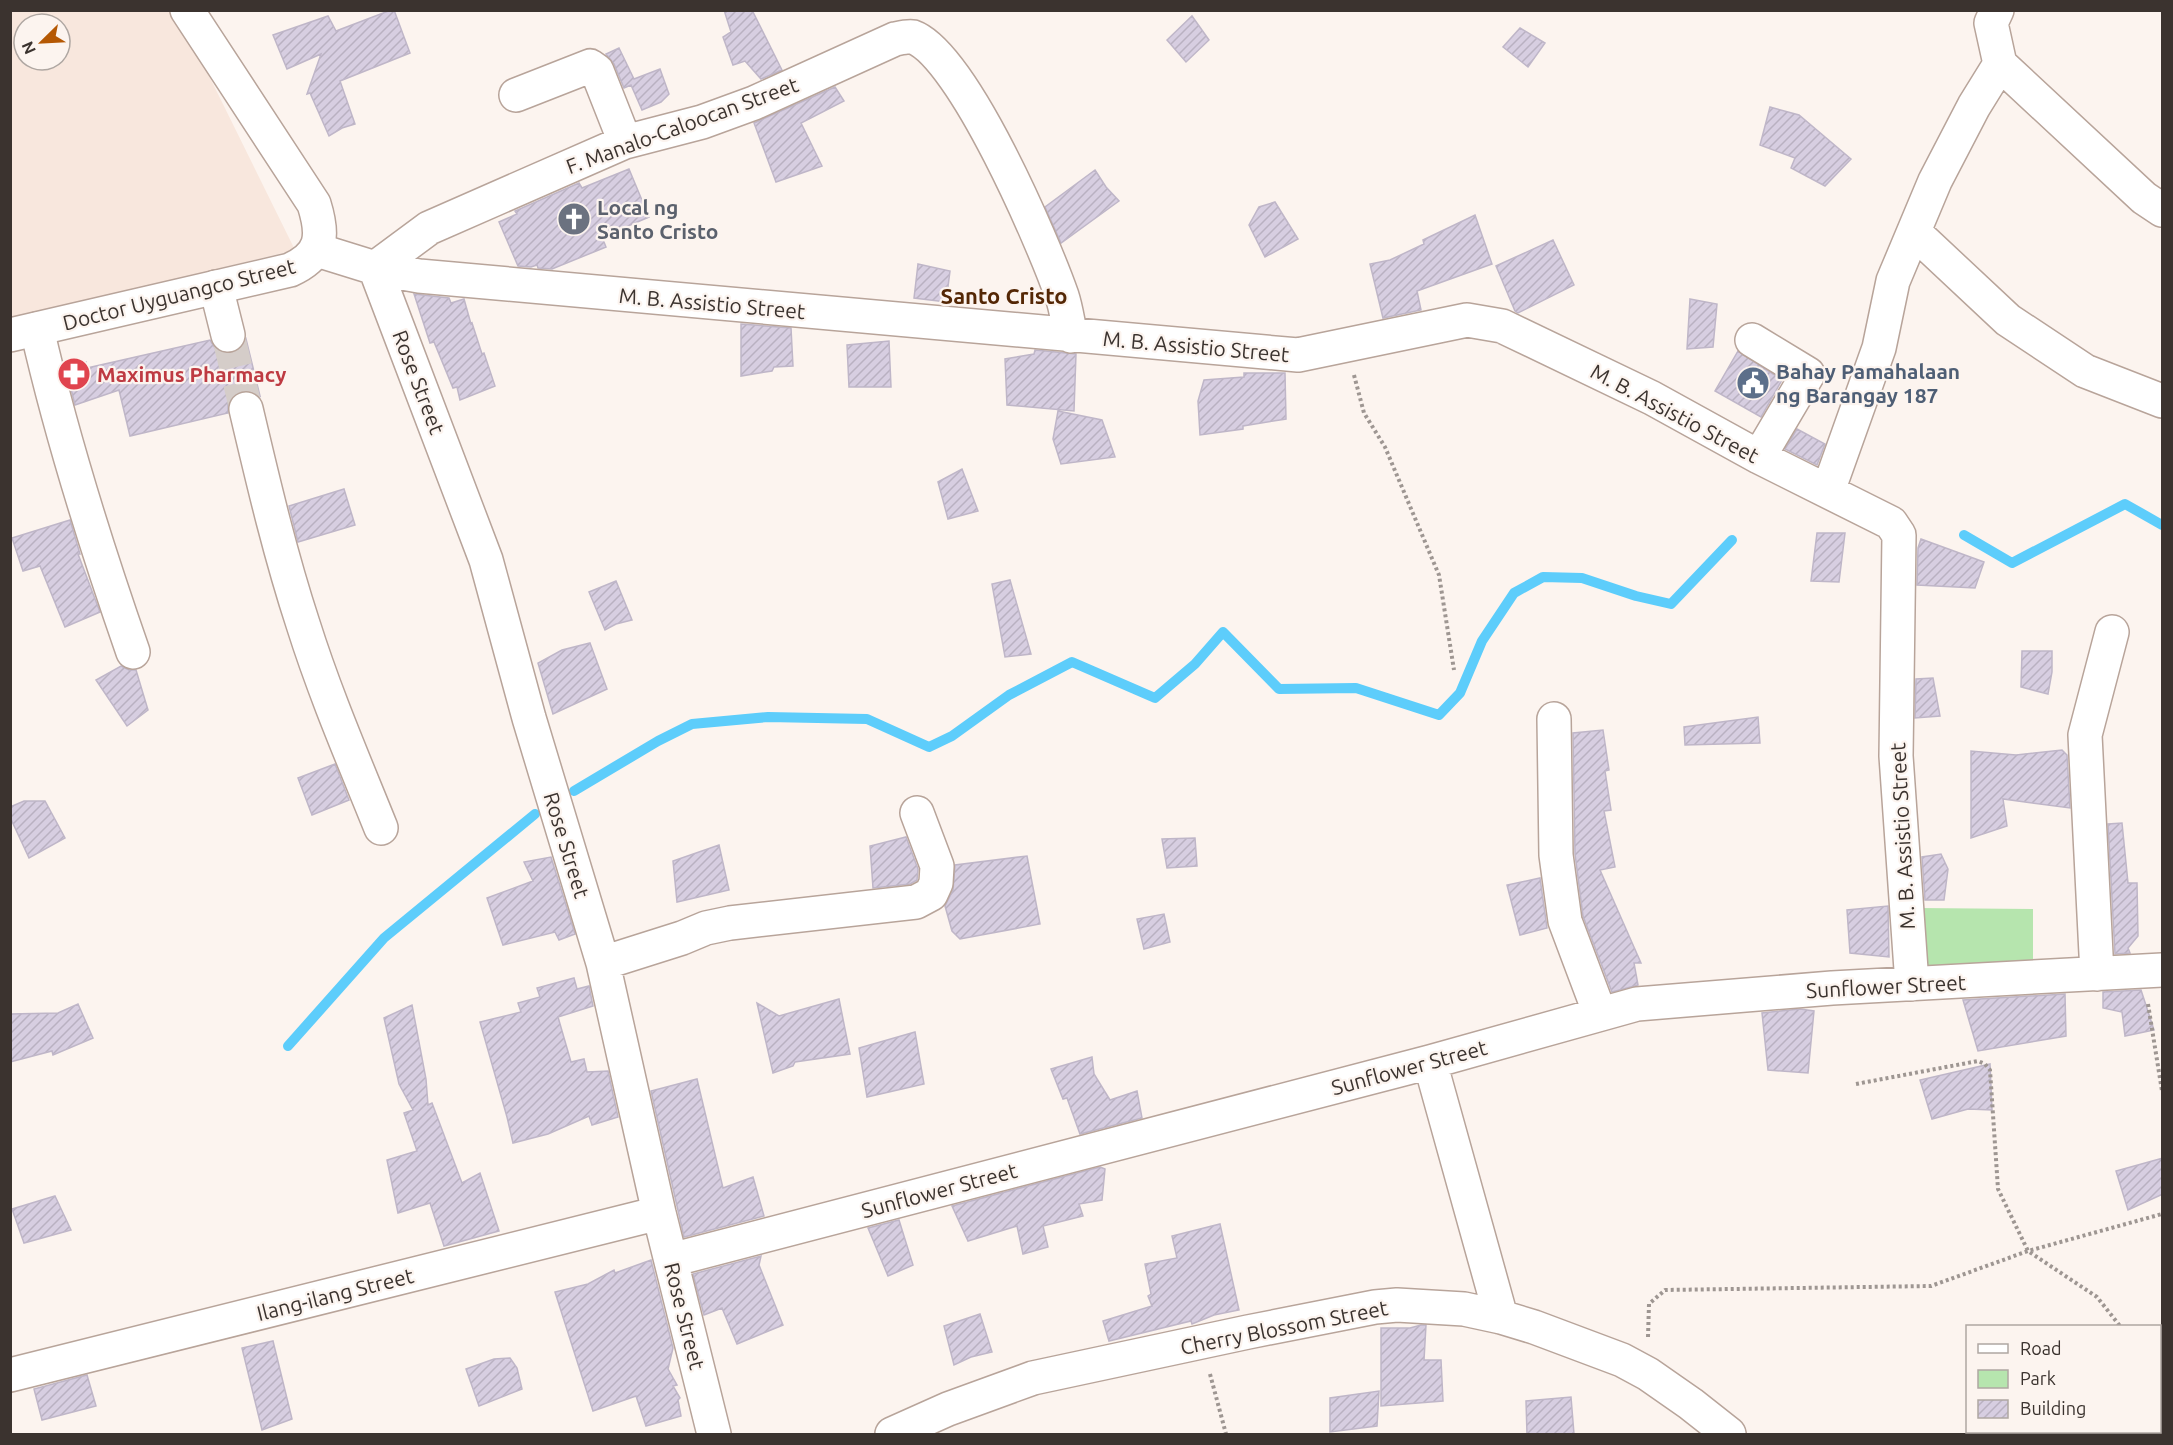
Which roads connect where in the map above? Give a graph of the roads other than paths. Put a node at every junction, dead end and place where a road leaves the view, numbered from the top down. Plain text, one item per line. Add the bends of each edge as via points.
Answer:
1 (187, 10) edge
2 (1997, 10) edge
3 (2000, 64) junction
4 (516, 95) dead end
5 (625, 142) junction
6 (2163, 210) edge
7 (1914, 232) junction
8 (317, 250) junction
9 (375, 268) junction
10 (216, 287) junction
11 (24, 332) edge
12 (228, 335) tunnel mouth
13 (1071, 336) junction
14 (1752, 340) dead end
15 (2163, 401) edge
16 (246, 409) tunnel mouth
17 (1759, 457) junction
18 (1828, 491) junction
19 (2112, 632) dead end
20 (133, 652) dead end
21 (1554, 719) dead end
22 (917, 813) dead end
23 (381, 828) dead end
24 (603, 963) junction
25 (2152, 970) edge
26 (2097, 974) junction
27 (1912, 984) junction
28 (1600, 1014) junction
29 (1430, 1062) junction
30 (659, 1213) junction
31 (671, 1260) junction
32 (1501, 1317) junction
33 (10, 1376) edge
34 (714, 1434) edge
35 (892, 1434) edge
36 (1730, 1434) edge

1 - 8 street, Doctor Uyguangco Street via 314,204 320,230
2 - 3 street via 1991,23
3 - 6 street via 2144,198
3 - 7 street via 1935,181
4 - 5 street via 590,66 597,71
5 - 9 street, F. Manalo-Caloocan Street via 429,228
5 - 13 street, F. Manalo-Caloocan Street via 702,122 754,103 895,39 912,37 935,52 958,81 1013,181 1059,288
7 - 15 street via 2008,320 2085,371
7 - 18 street via 1893,281 1879,348
8 - 9 street, M. B. Assistio Street
8 - 10 street, Doctor Uyguangco Street via 306,262 290,270
9 - 13 street, M. B. Assistio Street via 419,276
9 - 24 street, Rose Street via 486,561
10 - 11 street, Doctor Uyguangco Street
10 - 12 street
11 - 20 street
13 - 17 street, M. B. Assistio Street via 1298,355 1467,320 1502,326 1652,398
14 - 17 street via 1808,374
16 - 23 street via 272,519 303,624
17 - 18 street, M. B. Assistio Street
18 - 27 street, M. B. Assistio Street via 1891,523 1899,535 1896,756
19 - 26 street via 2085,735
21 - 28 street via 1556,855 1565,921
22 - 24 street via 937,866 931,894 916,902 730,923
24 - 30 street, Rose Street
25 - 26 street, Sunflower Street
26 - 27 street, Sunflower Street
27 - 28 street, Sunflower Street via 1637,1004
28 - 29 street, Sunflower Street
29 - 31 street, Sunflower Street
29 - 32 street
30 - 31 street, Rose Street
30 - 33 street, Ilang-ilang Street
31 - 34 street, Rose Street
32 - 35 street, Cherry Blossom Street via 1453,1308 1375,1307 1033,1378
32 - 36 street, Cherry Blossom Street via 1622,1360 1648,1374

